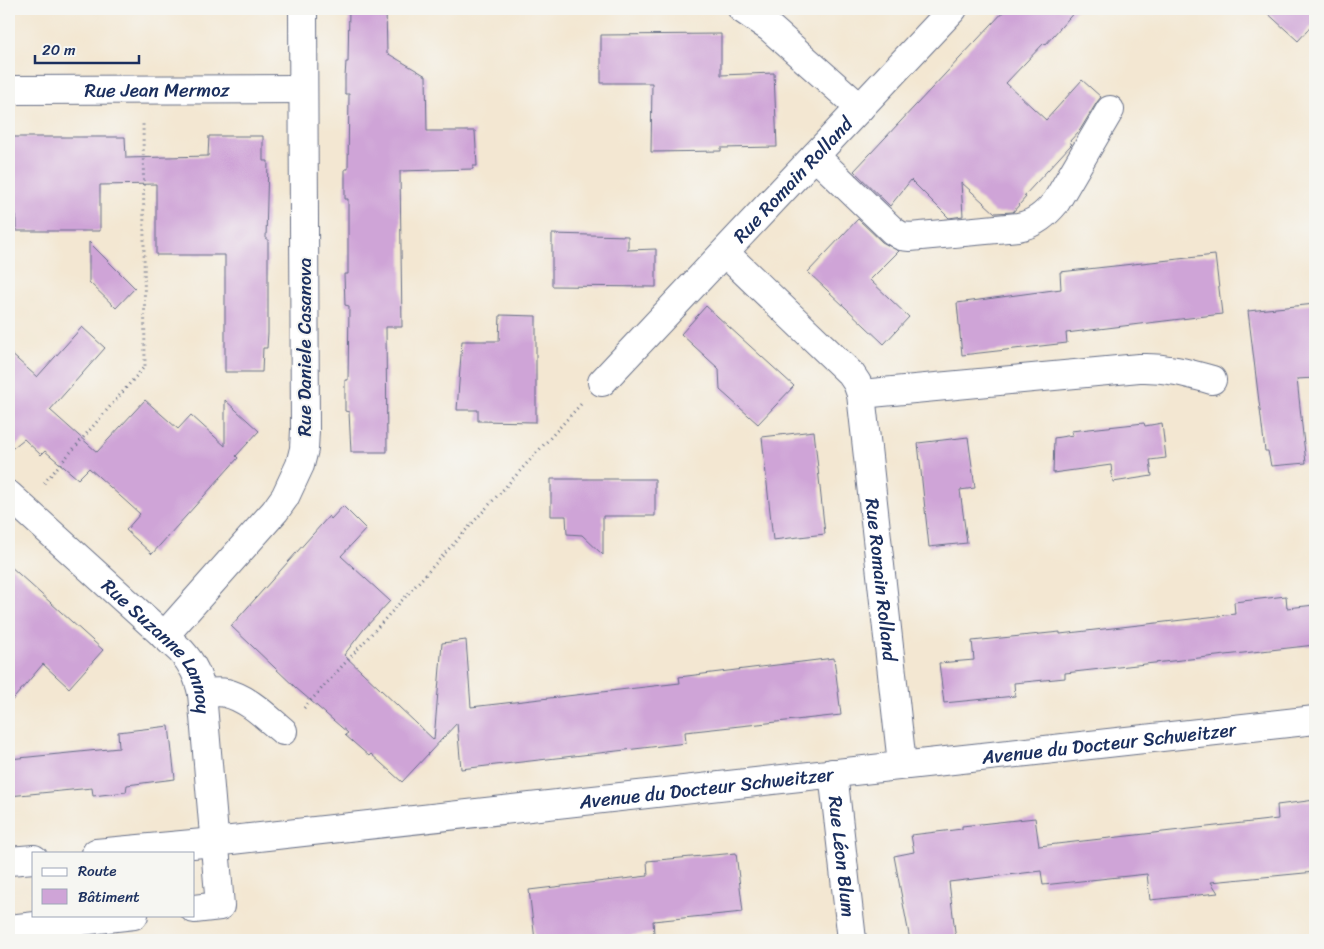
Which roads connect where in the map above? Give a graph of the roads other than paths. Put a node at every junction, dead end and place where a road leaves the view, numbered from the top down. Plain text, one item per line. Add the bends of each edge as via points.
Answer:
1 (303, 9) edge
2 (742, 9) edge
3 (953, 9) edge
4 (303, 89) junction
5 (9, 90) edge
6 (860, 108) junction
7 (1110, 110) dead end
8 (815, 156) junction
9 (725, 253) junction
10 (1212, 380) dead end
11 (602, 382) road end
12 (861, 394) junction
13 (16, 502) edge
14 (164, 636) junction
15 (202, 693) junction
16 (1315, 720) edge
17 (284, 731) road end
18 (902, 764) junction
19 (833, 773) junction
20 (214, 842) junction
21 (107, 852) edge
22 (32, 858) edge
23 (9, 861) edge
24 (195, 909) edge
25 (124, 916) edge
26 (9, 928) edge
27 (852, 940) edge

1 - 4 street, Rue Daniele Casanova
2 - 6 street, Rue Romain Rolland via 770,28
3 - 6 street, Rue Romain Rolland
4 - 5 street, Rue Jean Mermoz
4 - 14 street, Rue Daniele Casanova via 306,430 300,465 276,511
6 - 8 street, Rue Romain Rolland
7 - 8 street via 1056,202 1047,213 1028,225 901,236
8 - 9 street, Rue Romain Rolland
9 - 11 street, Rue Romain Rolland
9 - 12 street, Rue Romain Rolland via 851,374
10 - 12 street via 1156,367
12 - 18 street, Rue Romain Rolland
13 - 14 street, Rue Suzanne Lannoy
14 - 15 street, Rue Suzanne Lannoy via 191,663
15 - 17 street via 225,693 238,698
15 - 20 street, Rue Suzanne Lannoy
16 - 18 street, Avenue du Docteur Schweitzer
18 - 19 street, Avenue du Docteur Schweitzer
19 - 20 street, Avenue du Docteur Schweitzer
19 - 27 street, Rue Léon Blum
20 - 21 street, Avenue du Docteur Schweitzer
20 - 24 street, Rue Suzanne Lannoy via 220,906
22 - 23 street
25 - 26 street

